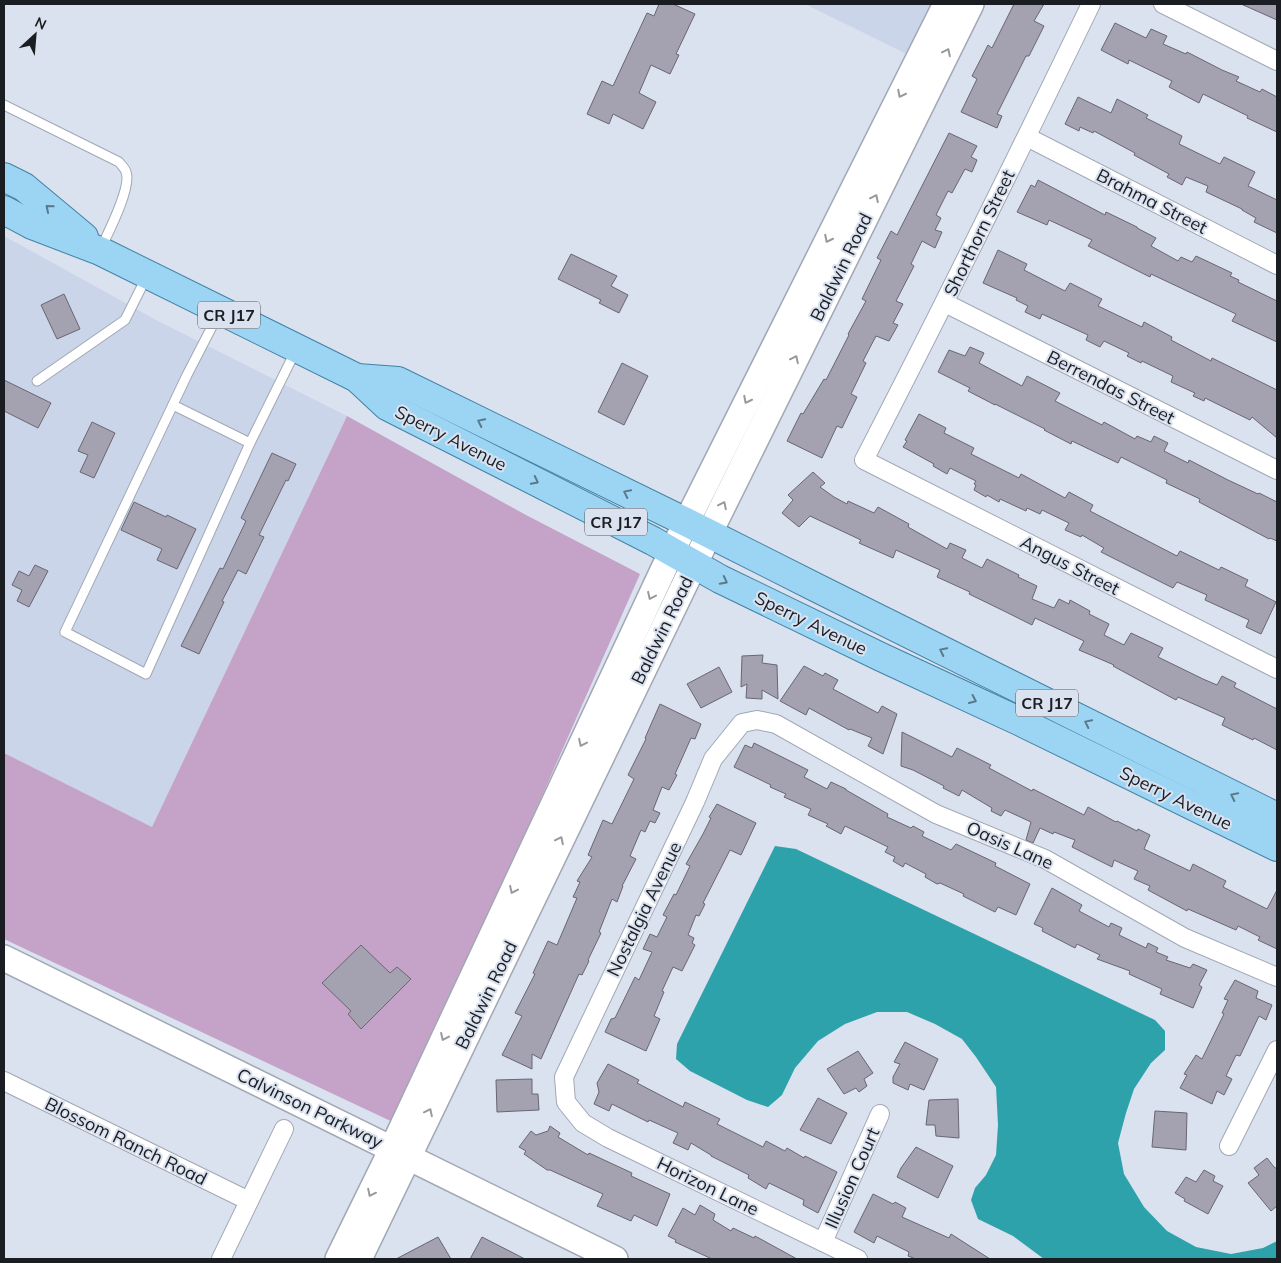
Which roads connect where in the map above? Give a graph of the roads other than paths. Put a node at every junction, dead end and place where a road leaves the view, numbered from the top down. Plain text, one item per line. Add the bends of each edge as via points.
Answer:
1 (946, 4) edge
2 (971, 4) edge
3 (1091, 4) edge
4 (1163, 4) edge
5 (1277, 61) edge
6 (4, 106) edge
7 (1027, 137) junction
8 (4, 177) edge
9 (4, 210) edge
10 (100, 251) junction
11 (1277, 265) edge
12 (148, 274) junction
13 (945, 303) junction
14 (220, 310) junction
15 (297, 348) junction
16 (357, 378) junction
17 (37, 381) dead end
18 (173, 405) junction
19 (250, 443) junction
20 (864, 460) joint
21 (1277, 470) edge
22 (698, 528) junction
23 (683, 558) junction
24 (1277, 669) edge
25 (742, 723) joint
26 (1277, 817) edge
27 (1277, 847) edge
28 (4, 958) edge
29 (1277, 977) edge
30 (1277, 1050) edge
31 (4, 1081) edge
32 (566, 1102) joint
33 (880, 1114) dead end
34 (284, 1129) dead end
35 (1229, 1146) dead end
36 (400, 1152) junction
37 (249, 1201) junction
38 (823, 1242) junction
39 (220, 1259) edge
40 (338, 1259) edge
41 (359, 1259) edge
42 (615, 1259) edge
43 (858, 1259) edge

1 -> 22 main road, Baldwin Road
22 -> 2 main road, Baldwin Road
3 - 7 street, Shorthorn Street
4 - 5 street
6 - 10 lane via 119,162 126,172 124,194
7 - 11 street, Brahma Street
7 - 13 street, Shorthorn Street
10 -> 8 main road, Sperry Avenue / CR J17 via 24,187
9 - 10 main road, Sperry Avenue / CR J17
10 - 12 main road, Sperry Avenue / CR J17
12 - 14 main road, Sperry Avenue / CR J17
12 - 17 lane via 125,320
13 - 20 street, Shorthorn Street
13 - 21 street, Berrendas Street
14 - 15 main road, Sperry Avenue / CR J17
14 - 18 lane
15 - 16 main road, Sperry Avenue / CR J17
15 - 19 lane
22 -> 16 main road, Sperry Avenue / CR J17 via 398,381
16 -> 23 main road, Sperry Avenue / CR J17 via 387,406
18 - 19 lane
18 - 19 lane via 65,632 146,674
20 - 24 street, Angus Street
22 - 23 main road, Baldwin Road
26 -> 22 main road, Sperry Avenue / CR J17
23 -> 27 main road, Sperry Avenue / CR J17 via 756,597
23 - 36 main road, Baldwin Road
25 - 29 street, Oasis Lane via 757,720 776,724 936,814 1045,859 1185,938
25 - 32 street, Nostalgia Avenue via 713,759 564,1077
28 - 36 main road, Calvinson Parkway
30 - 35 street
31 - 37 street, Blossom Ranch Road
32 - 38 street, Horizon Lane via 583,1123 608,1138
33 - 38 street, Illusion Court
34 - 37 street
36 -> 40 main road, Baldwin Road
36 - 41 main road, Baldwin Road
36 - 42 main road, Calvinson Parkway
37 - 39 street
38 - 43 street, Horizon Lane

